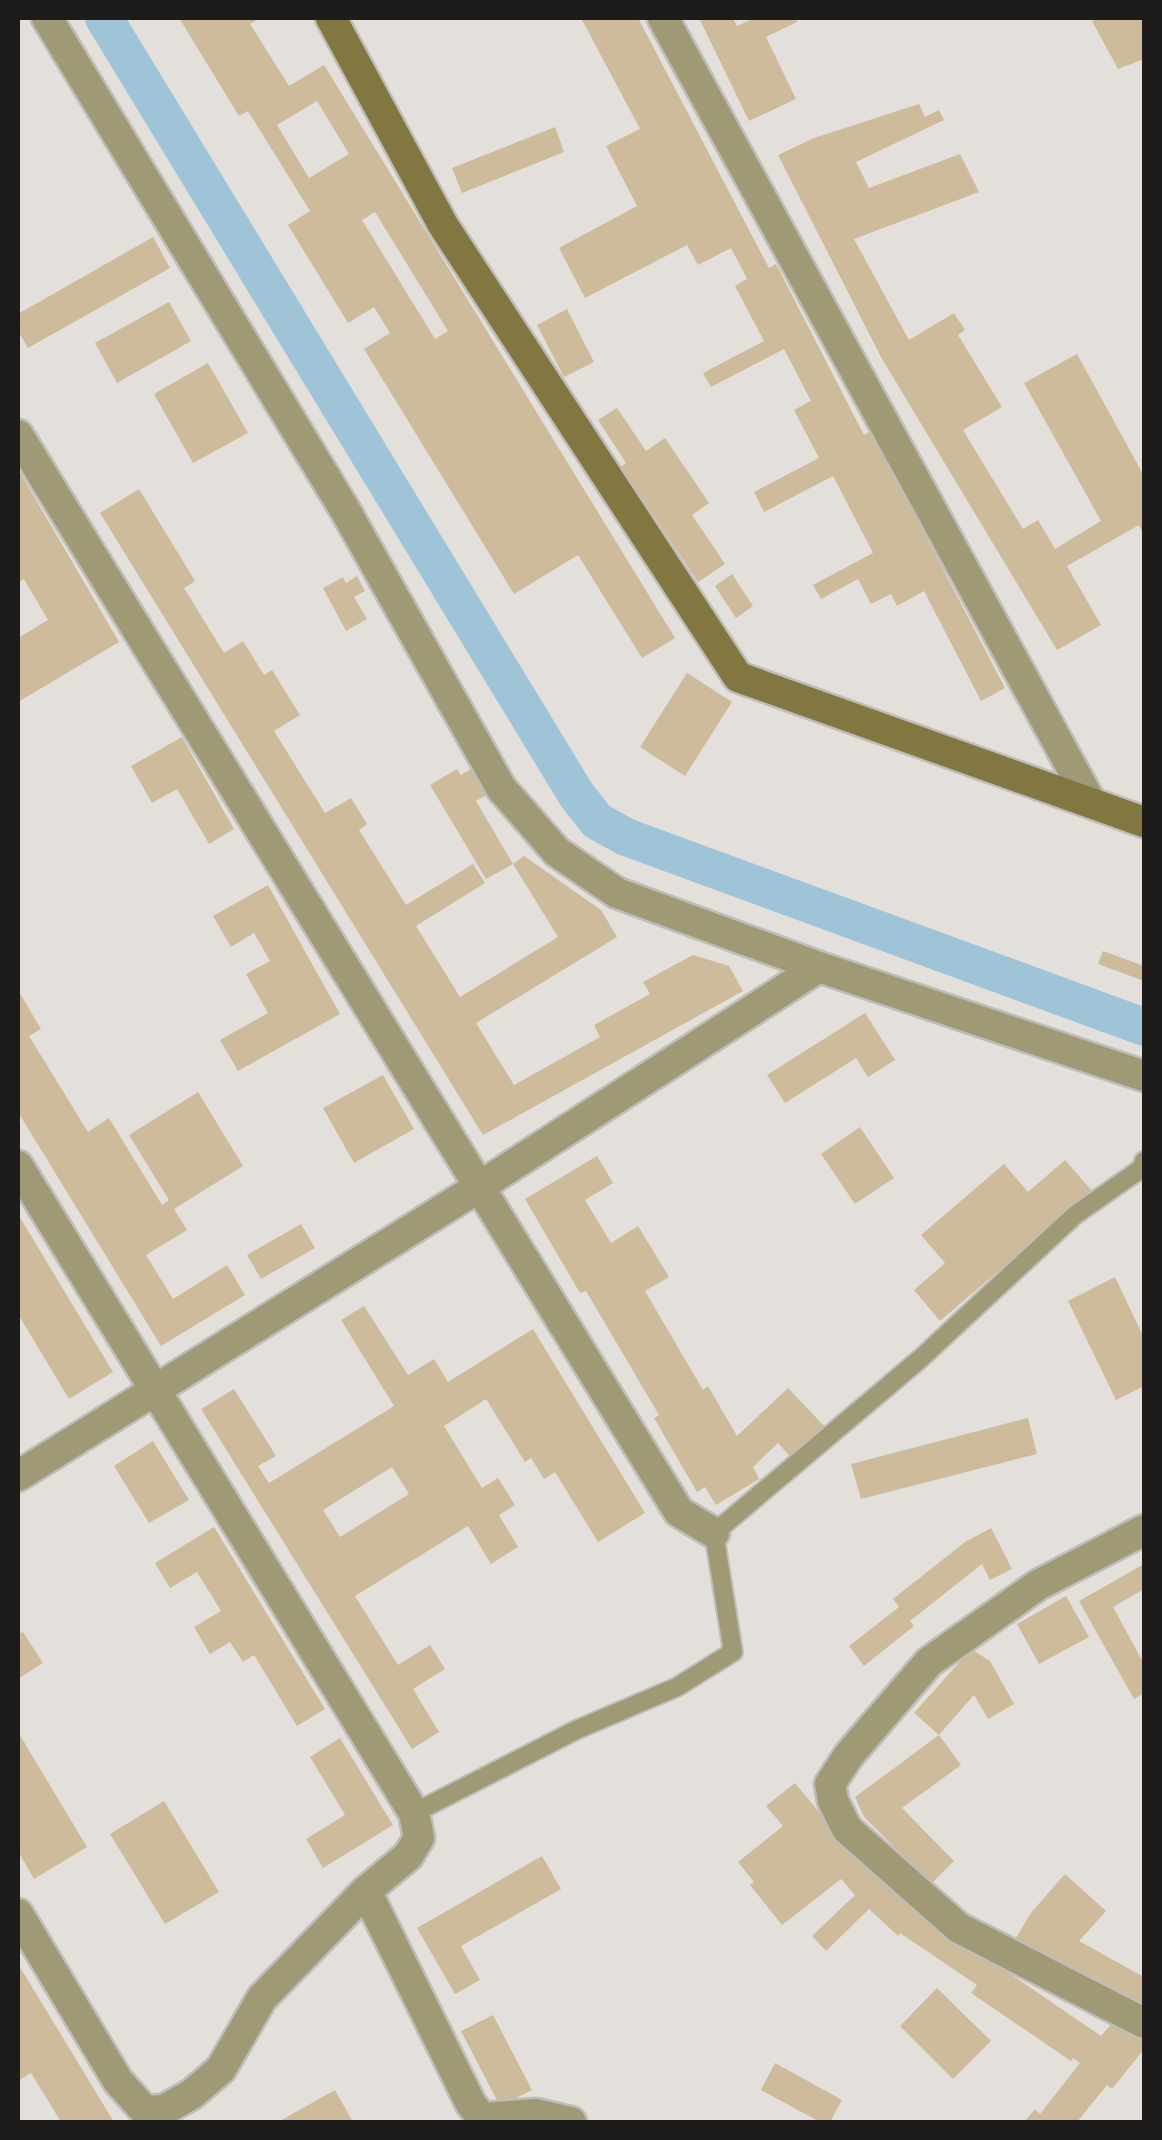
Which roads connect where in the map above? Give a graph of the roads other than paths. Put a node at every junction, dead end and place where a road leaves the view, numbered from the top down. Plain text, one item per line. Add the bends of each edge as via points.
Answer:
1 (47, 18) edge
2 (331, 18) edge
3 (662, 18) edge
4 (18, 435) edge
5 (1091, 804) junction
6 (1144, 822) edge
7 (819, 967) junction
8 (1144, 1076) edge
9 (1144, 1160) edge
10 (18, 1166) edge
11 (479, 1187) junction
12 (157, 1390) junction
13 (18, 1476) edge
14 (1144, 1530) edge
15 (714, 1532) junction
16 (414, 1812) junction
17 (366, 1891) junction
18 (18, 1914) edge
19 (1144, 2023) edge
20 (161, 2116) edge
21 (571, 2122) edge

1 - 7 street via 346,510 501,788 557,852 617,892
2 - 5 street via 443,225 738,677
3 - 5 street
4 - 11 street
5 - 6 street
7 - 8 street
7 - 11 street
9 - 15 lane
10 - 12 street
11 - 12 street
11 - 15 street via 679,1512
12 - 13 street
12 - 16 street
14 - 19 street via 1038,1586 929,1662 830,1784 847,1830 959,1928
15 - 16 lane via 734,1652 677,1687
16 - 17 street via 419,1838
17 - 20 street via 262,1998 220,2070
17 - 21 street via 482,2118 536,2114
18 - 20 street via 118,2081 145,2111

